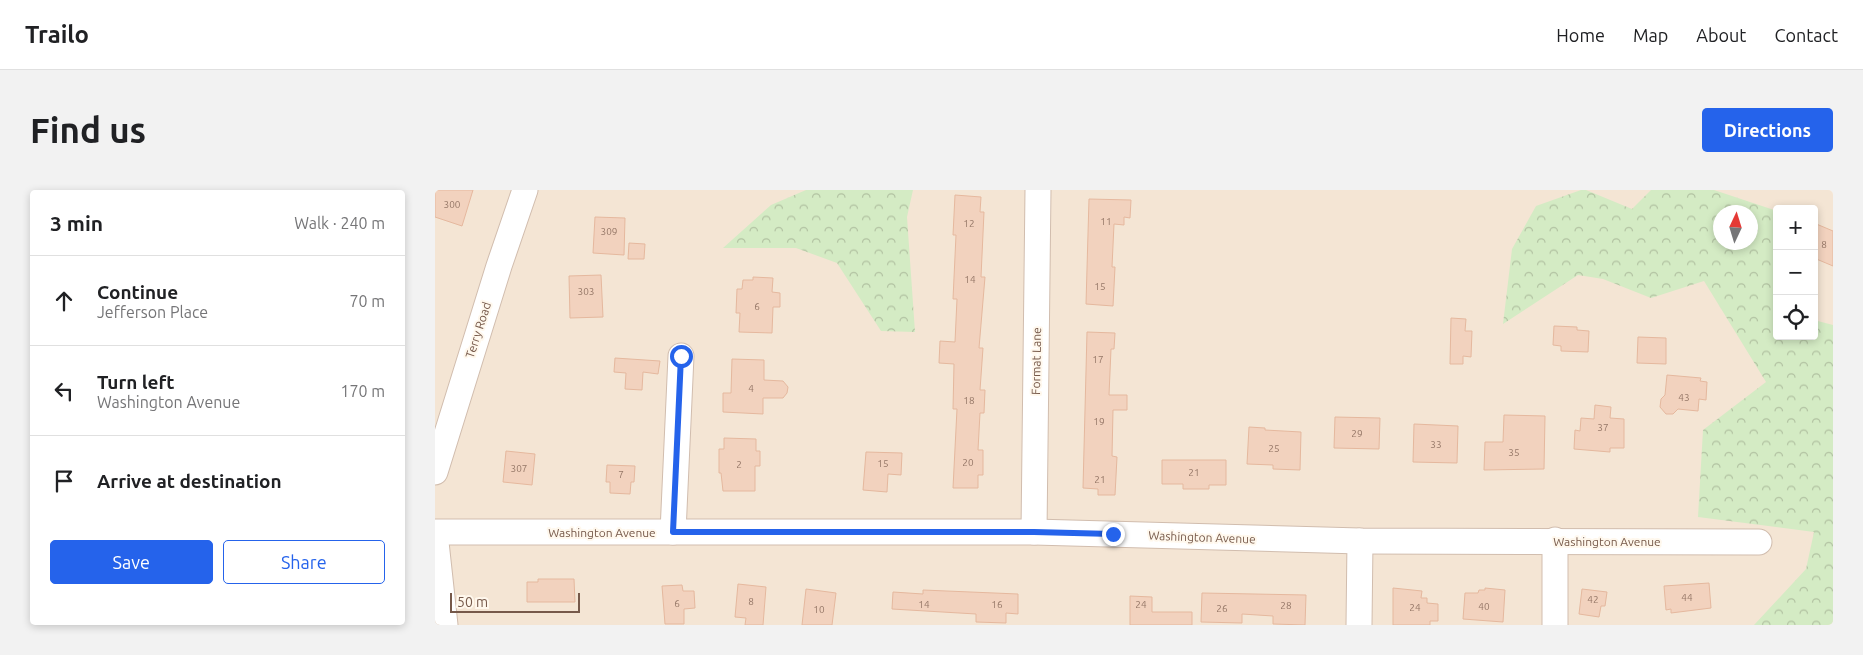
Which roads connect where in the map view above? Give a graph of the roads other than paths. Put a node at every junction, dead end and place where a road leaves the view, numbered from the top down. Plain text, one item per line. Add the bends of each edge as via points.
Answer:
1 (525, 190) edge
2 (1038, 190) edge
3 (681, 356) dead end
4 (435, 472) edge
5 (673, 532) junction
6 (1034, 532) junction
7 (435, 533) edge
8 (1555, 540) junction
9 (1360, 541) junction
10 (1759, 542) dead end
11 (445, 625) edge
12 (1359, 625) edge
13 (1555, 625) edge

1 - 4 street, Terry Road
2 - 6 street, Format Lane
3 - 5 street
5 - 6 street, Washington Avenue
5 - 7 street, Washington Avenue
6 - 9 street, Washington Avenue
7 - 11 street
8 - 9 street, Washington Avenue
8 - 10 street, Washington Avenue
8 - 13 street
9 - 12 street

